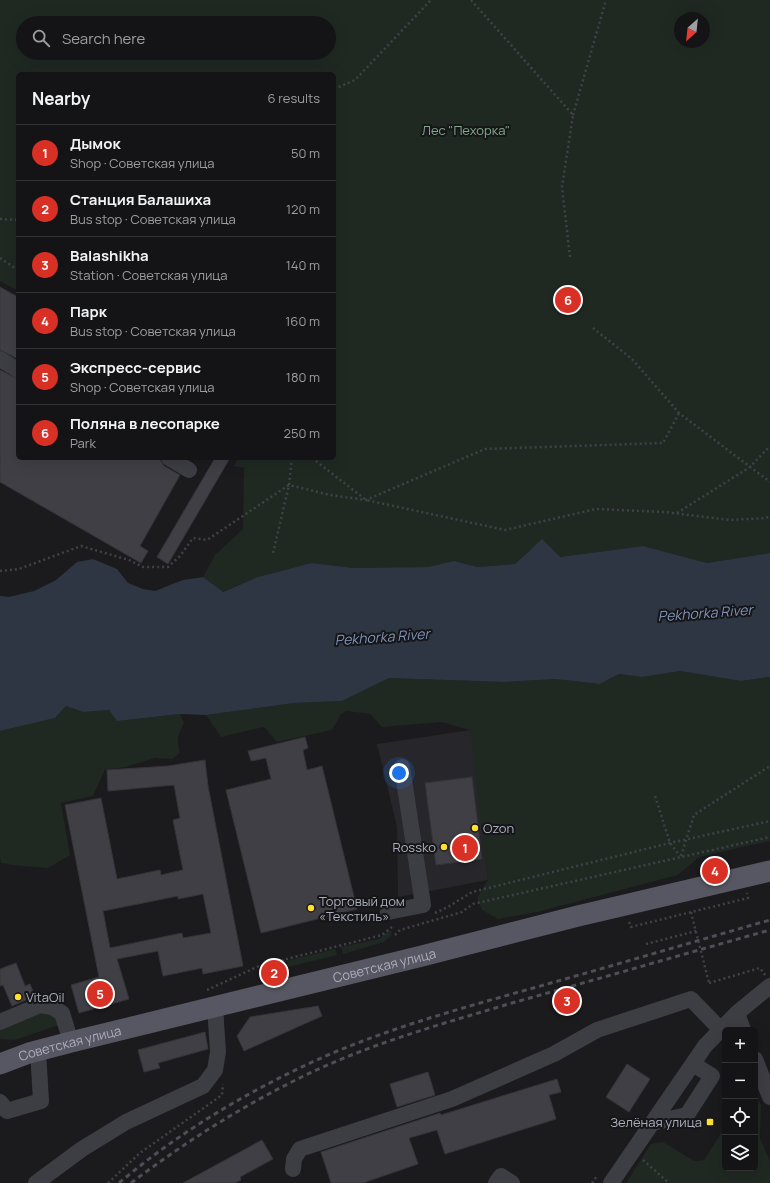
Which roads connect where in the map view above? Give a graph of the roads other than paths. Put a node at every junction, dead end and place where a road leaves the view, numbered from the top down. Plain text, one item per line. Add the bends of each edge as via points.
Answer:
1 (0, 359) edge
2 (16, 369) edge
3 (172, 460) edge
4 (189, 470) dead end
5 (402, 767) dead end
6 (770, 871) edge
7 (393, 918) road end
8 (770, 986) edge
9 (211, 999) junction
10 (737, 1013) junction
11 (0, 1022) edge
12 (743, 1027) edge
13 (720, 1029) junction
14 (71, 1042) junction
15 (38, 1050) junction
16 (757, 1063) edge
17 (0, 1064) edge
18 (693, 1064) junction
19 (770, 1096) edge
20 (0, 1102) edge
21 (652, 1123) junction
22 (293, 1169) dead end
23 (36, 1183) edge
24 (496, 1183) edge
25 (512, 1183) edge
26 (611, 1183) edge

1 - 2 street
3 - 4 street
5 - 7 street via 423,904
6 - 9 main road, Советская улица
8 - 10 street
9 - 14 main road, Советская улица
9 - 23 street via 218,1052 215,1070 203,1086 126,1122 82,1149
10 - 12 street
10 - 13 street
11 - 14 street via 40,1005 52,1007 62,1013
13 - 18 street
13 - 22 street via 691,1000 597,1030 554,1054 452,1099 300,1149 294,1159
14 - 15 main road, Советская улица
15 - 17 main road, Советская улица
15 - 20 street via 41,1100 7,1111
16 - 19 street
18 - 21 street
18 - 21 street via 712,1076 686,1114
21 - 26 street
24 - 25 street via 501,1176

